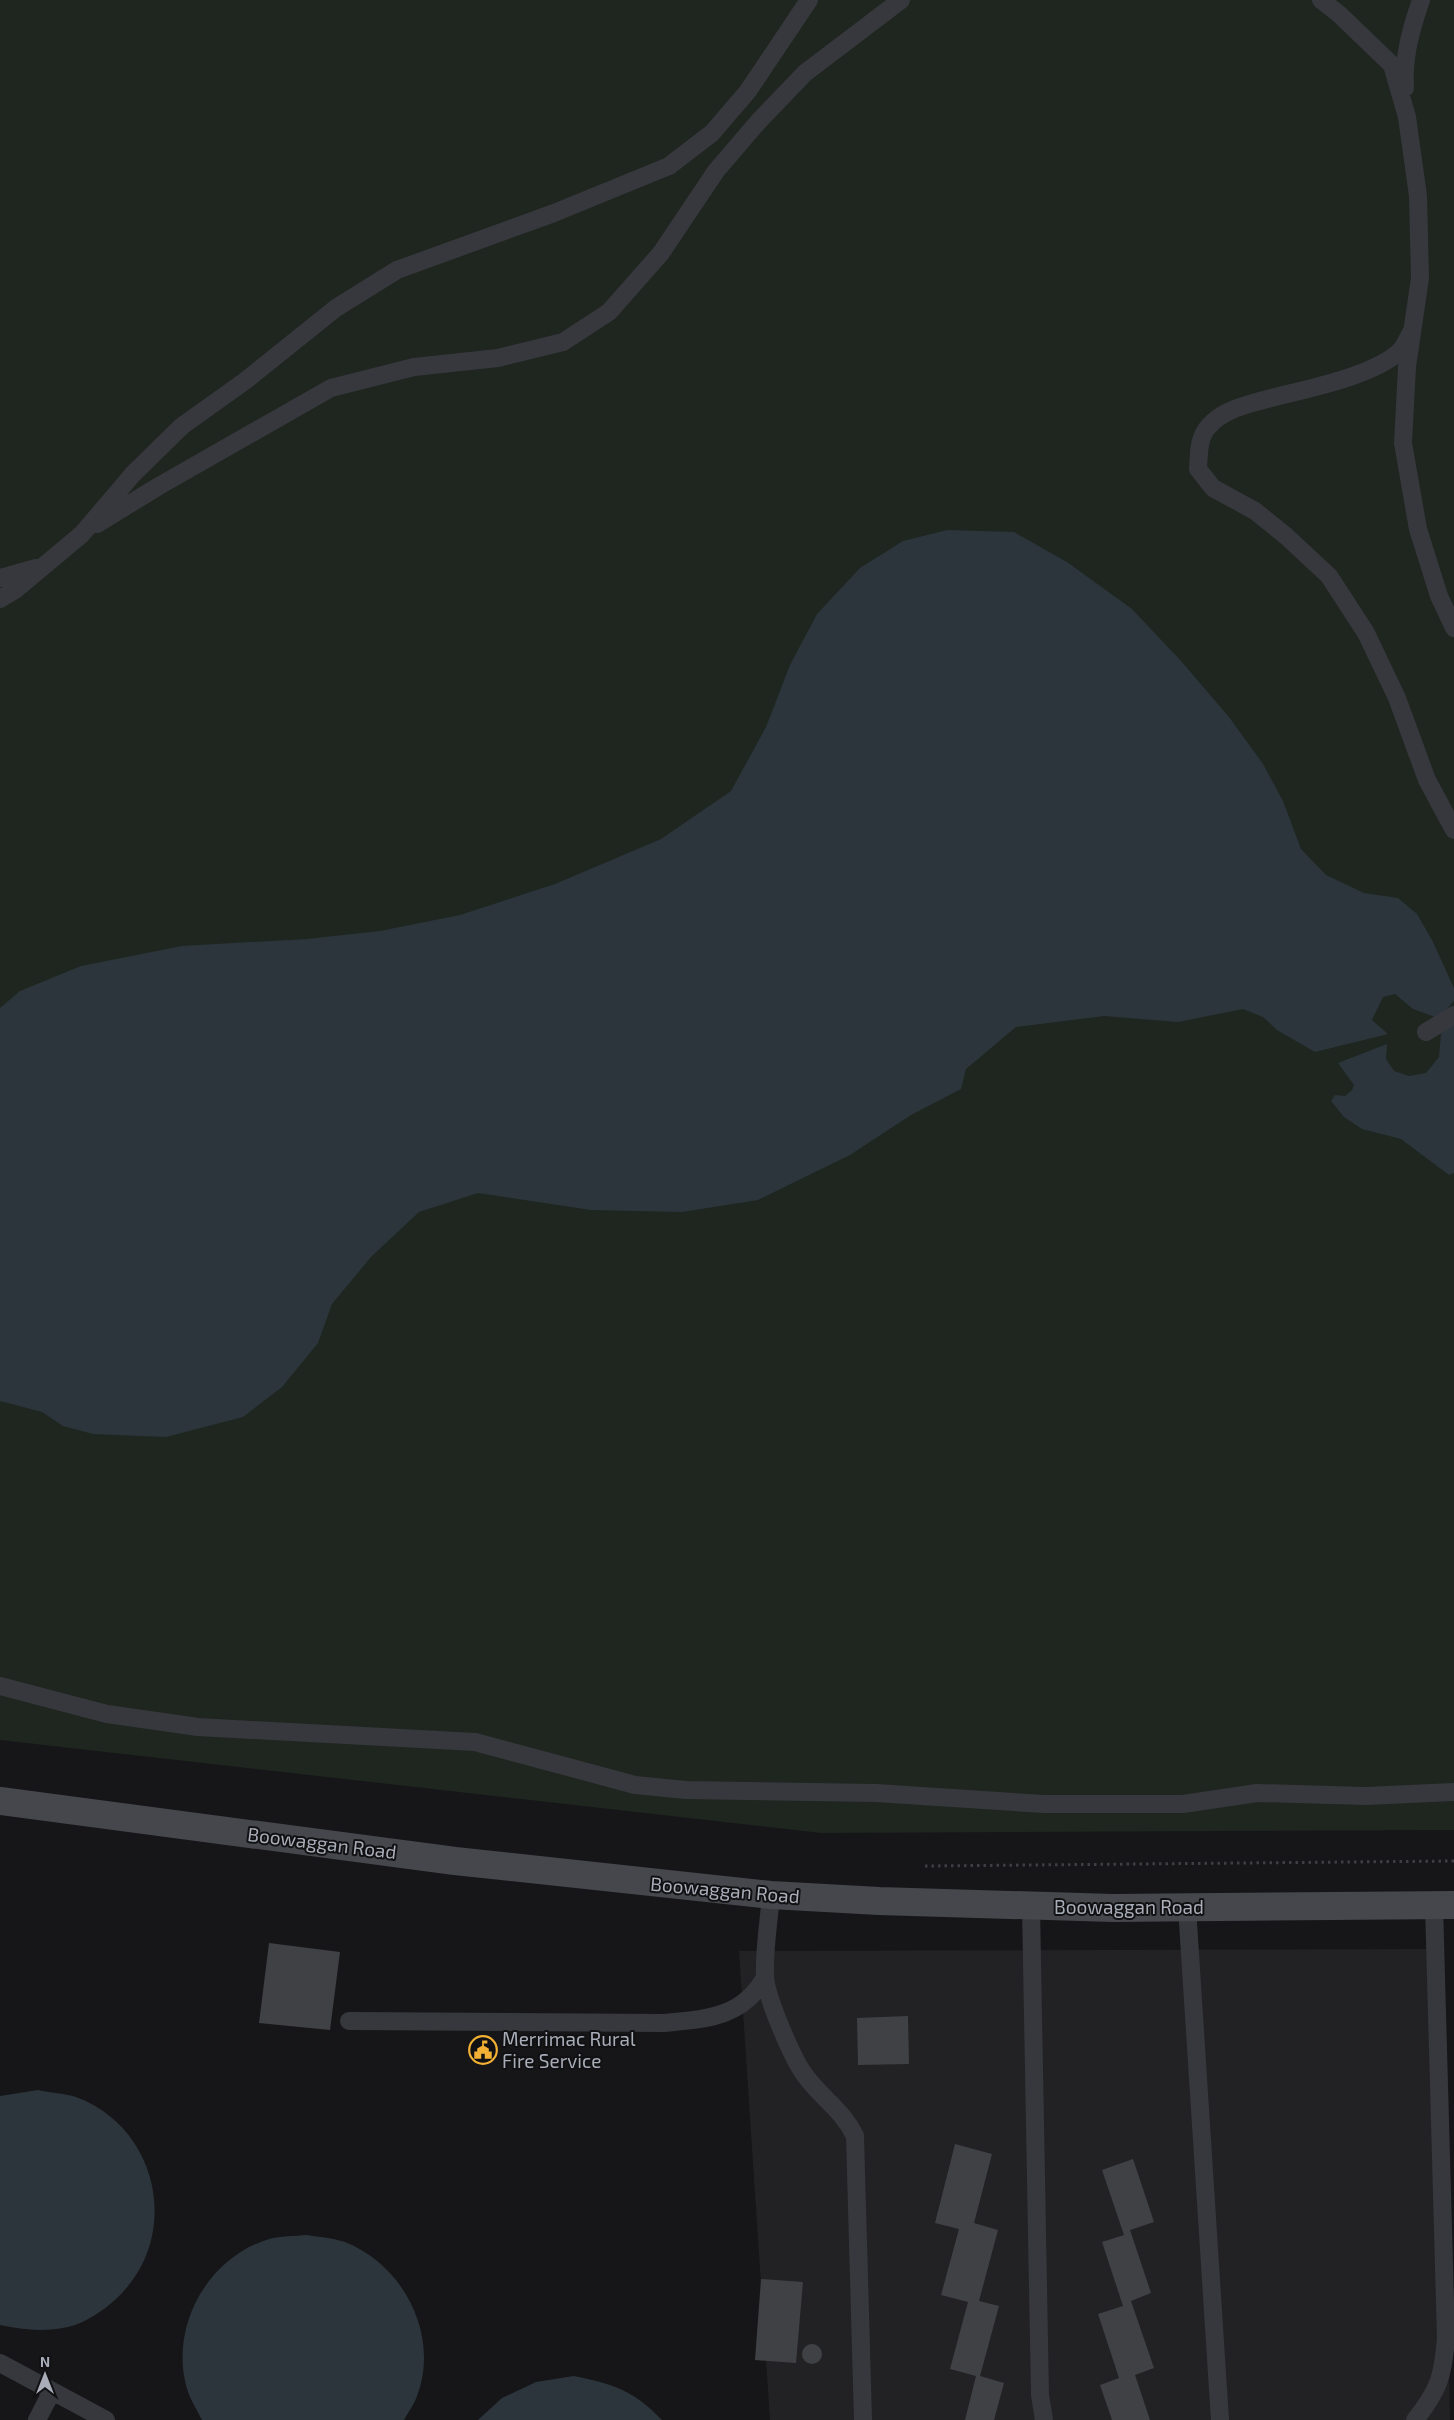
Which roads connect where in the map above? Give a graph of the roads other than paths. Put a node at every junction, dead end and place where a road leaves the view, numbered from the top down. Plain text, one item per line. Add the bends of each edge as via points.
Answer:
1 (809, 0) edge
2 (901, 0) edge
3 (1321, 0) edge
4 (1421, 0) edge
5 (1411, 30) junction
6 (1365, 40) junction
7 (1408, 121) junction
8 (1412, 331) junction
9 (1374, 367) junction
10 (1405, 410) junction
11 (82, 534) junction
12 (42, 567) junction
13 (0, 578) edge
14 (0, 599) edge
15 (1454, 628) edge
16 (1454, 830) edge
17 (1454, 1015) edge
18 (1426, 1032) dead end
19 (0, 1686) edge
20 (1454, 1792) edge
21 (0, 1801) edge
22 (771, 1895) junction
23 (1444, 1905) edge
24 (1031, 1906) junction
25 (1187, 1906) junction
26 (764, 1977) junction
27 (349, 2022) dead end
28 (0, 2363) edge
29 (52, 2391) junction
30 (37, 2420) edge
31 (106, 2420) edge
32 (862, 2420) edge
33 (1044, 2420) edge
34 (1220, 2420) edge
35 (1415, 2420) edge

1 - 11 lane via 748,91 712,133 669,166 554,213 398,270 336,308 182,426 134,474
2 - 11 lane via 805,73 716,171 661,254 609,312 563,342 498,358 414,367 331,388
3 - 6 lane
4 - 5 lane
5 - 6 lane via 1387,50
5 - 7 lane via 1404,70
6 - 7 lane via 1392,65
7 - 8 lane via 1418,196 1420,278
8 - 9 lane via 1401,350
8 - 10 lane
9 - 10 lane via 1389,366 1398,373
9 - 16 lane via 1223,414 1208,426 1199,446 1198,469 1213,488 1255,511 1329,576 1366,633 1397,698 1427,780
10 - 15 lane via 1403,443 1418,529 1439,596
11 - 12 lane
12 - 13 lane
12 - 14 lane
17 - 18 lane
19 - 20 lane via 107,1714 198,1727 474,1742 635,1785 686,1790 876,1793 1044,1804 1183,1804 1257,1793 1366,1796
21 - 22 main road, Boowaggan Road via 455,1861
22 - 24 main road, Boowaggan Road
22 - 26 lane
23 - 25 main road, Boowaggan Road
23 - 35 lane via 1446,2338 1443,2372 1429,2402
24 - 25 main road, Boowaggan Road
24 - 33 lane via 1040,2395
25 - 34 lane
26 - 27 lane via 758,1989 735,2009 715,2018 664,2023
26 - 32 lane via 791,2053 805,2076 847,2120 855,2136
28 - 29 lane
29 - 30 lane
29 - 31 lane

